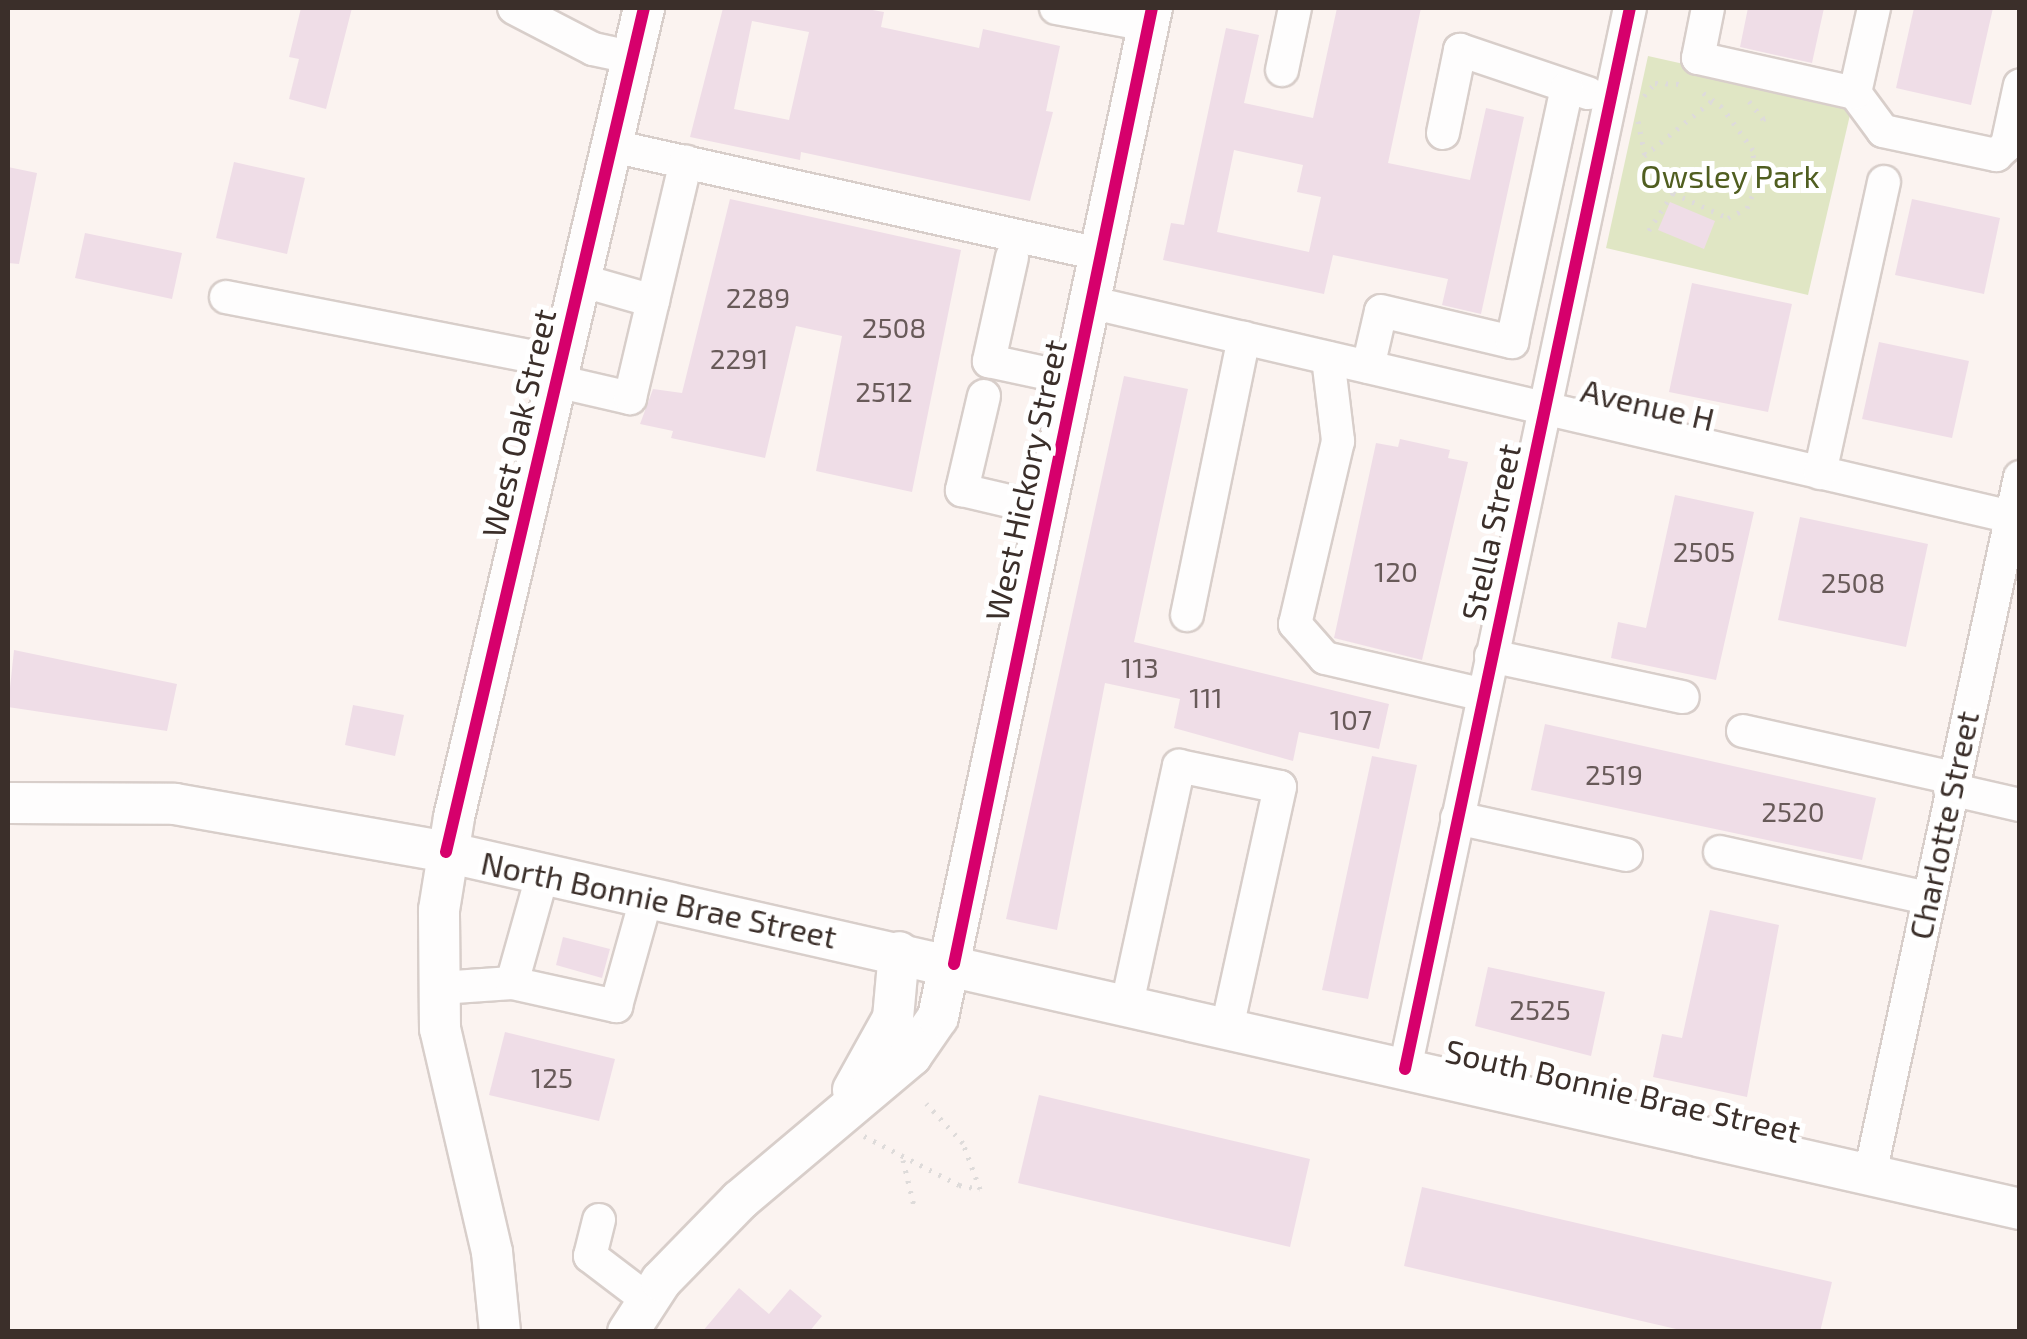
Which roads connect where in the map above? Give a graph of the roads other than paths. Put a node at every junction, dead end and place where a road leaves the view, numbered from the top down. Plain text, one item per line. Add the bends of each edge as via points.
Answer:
1 (514, 8) edge
2 (644, 8) edge
3 (1056, 8) edge
4 (1295, 8) edge
5 (1630, 8) edge
6 (1708, 8) edge
7 (1874, 8) edge
8 (1150, 16) edge
9 (632, 57) junction
10 (1282, 70) dead end
11 (2020, 85) edge
12 (1567, 88) junction
13 (1855, 94) junction
14 (1611, 98) junction
15 (1444, 133) dead end
16 (612, 146) junction
17 (1551, 161) junction
18 (686, 162) junction
19 (1596, 171) junction
20 (1884, 182) dead end
21 (1099, 254) junction
22 (1012, 258) dead end
23 (580, 280) junction
24 (226, 297) dead end
25 (653, 300) junction
26 (1089, 302) junction
27 (1516, 325) junction
28 (1561, 336) junction
29 (1244, 338) junction
30 (1328, 358) junction
31 (1368, 367) junction
32 (558, 372) junction
33 (1073, 379) junction
34 (984, 396) dead end
35 (1545, 408) junction
36 (1820, 473) junction
37 (2020, 477) edge
38 (1047, 510) junction
39 (2015, 518) edge
40 (1188, 615) dead end
41 (1492, 656) junction
42 (1484, 695) junction
43 (1683, 697) dead end
44 (1743, 730) dead end
45 (1951, 784) junction
46 (8, 803) edge
47 (2020, 805) edge
48 (1458, 818) junction
49 (446, 852) junction
50 (1720, 852) dead end
51 (1626, 855) dead end
52 (543, 873) junction
53 (647, 896) junction
54 (1927, 898) junction
55 (899, 952) junction
56 (954, 964) junction
57 (512, 982) junction
58 (440, 988) junction
59 (1127, 1004) junction
60 (1228, 1028) junction
61 (1405, 1069) junction
62 (849, 1121) junction
63 (1870, 1174) junction
64 (2020, 1209) edge
65 (599, 1220) dead end
66 (638, 1316) edge
67 (500, 1332) edge

1 - 9 street via 594,48
2 - 9 main road, West Oak Street
3 - 8 street
4 - 10 street
5 - 14 street, Stella Street
6 - 13 street via 1698,58
7 - 13 street
8 - 21 main road, West Hickory Street
9 - 16 main road, West Oak Street
11 - 13 street via 2007,144 1996,155 1883,131
12 - 14 street
12 - 15 street via 1460,50
12 - 17 street
14 - 19 street, Stella Street
16 - 18 street
16 - 23 main road, West Oak Street
17 - 19 street
17 - 27 street
18 - 21 street
18 - 25 street
19 - 28 street, Stella Street
20 - 36 street
21 - 26 main road, West Hickory Street
22 - 33 street via 989,361
23 - 25 street
23 - 32 main road, West Oak Street
24 - 32 street
25 - 32 street via 630,398
26 - 29 street, Avenue H
26 - 33 main road, West Hickory Street
27 - 28 street
27 - 31 street via 1512,342 1381,312
28 - 35 street, Stella Street
29 - 30 street, Avenue H
29 - 40 street
30 - 31 street, Avenue H
30 - 42 street via 1338,441 1295,624 1325,658
31 - 35 street, Avenue H
32 - 49 main road, West Oak Street
33 - 38 main road, West Hickory Street
34 - 38 street via 962,490
35 - 36 street, Avenue H
35 - 41 street, Stella Street
36 - 39 street, Avenue H
37 - 39 street, Charlotte Street
38 - 56 main road, West Hickory Street
39 - 45 street, Charlotte Street
41 - 42 street, Stella Street
41 - 43 street
42 - 48 street, Stella Street
44 - 45 street
45 - 47 street
45 - 54 street, Charlotte Street
46 - 49 main road, North Bonnie Brae Street via 175,804
48 - 51 street
48 - 61 street, Stella Street
49 - 52 main road, North Bonnie Brae Street
49 - 58 main road, West Oak Street
50 - 54 street
52 - 53 main road, North Bonnie Brae Street
52 - 57 street
53 - 55 main road, North Bonnie Brae Street
53 - 57 street via 616,1006
54 - 63 street, Charlotte Street
55 - 56 main road, North Bonnie Brae Street
55 - 62 main road via 892,1018
56 - 59 main road, South Bonnie Brae Street
56 - 62 main road, West Hickory Street via 938,1018
57 - 58 street
58 - 67 main road, West Oak Street via 440,1029 492,1252
59 - 60 main road, South Bonnie Brae Street
59 - 60 street via 1179,766 1280,788
60 - 61 main road, South Bonnie Brae Street
61 - 63 main road, South Bonnie Brae Street
62 - 66 main road, West Hickory Street via 740,1200
63 - 64 main road, South Bonnie Brae Street
65 - 66 street via 590,1256

